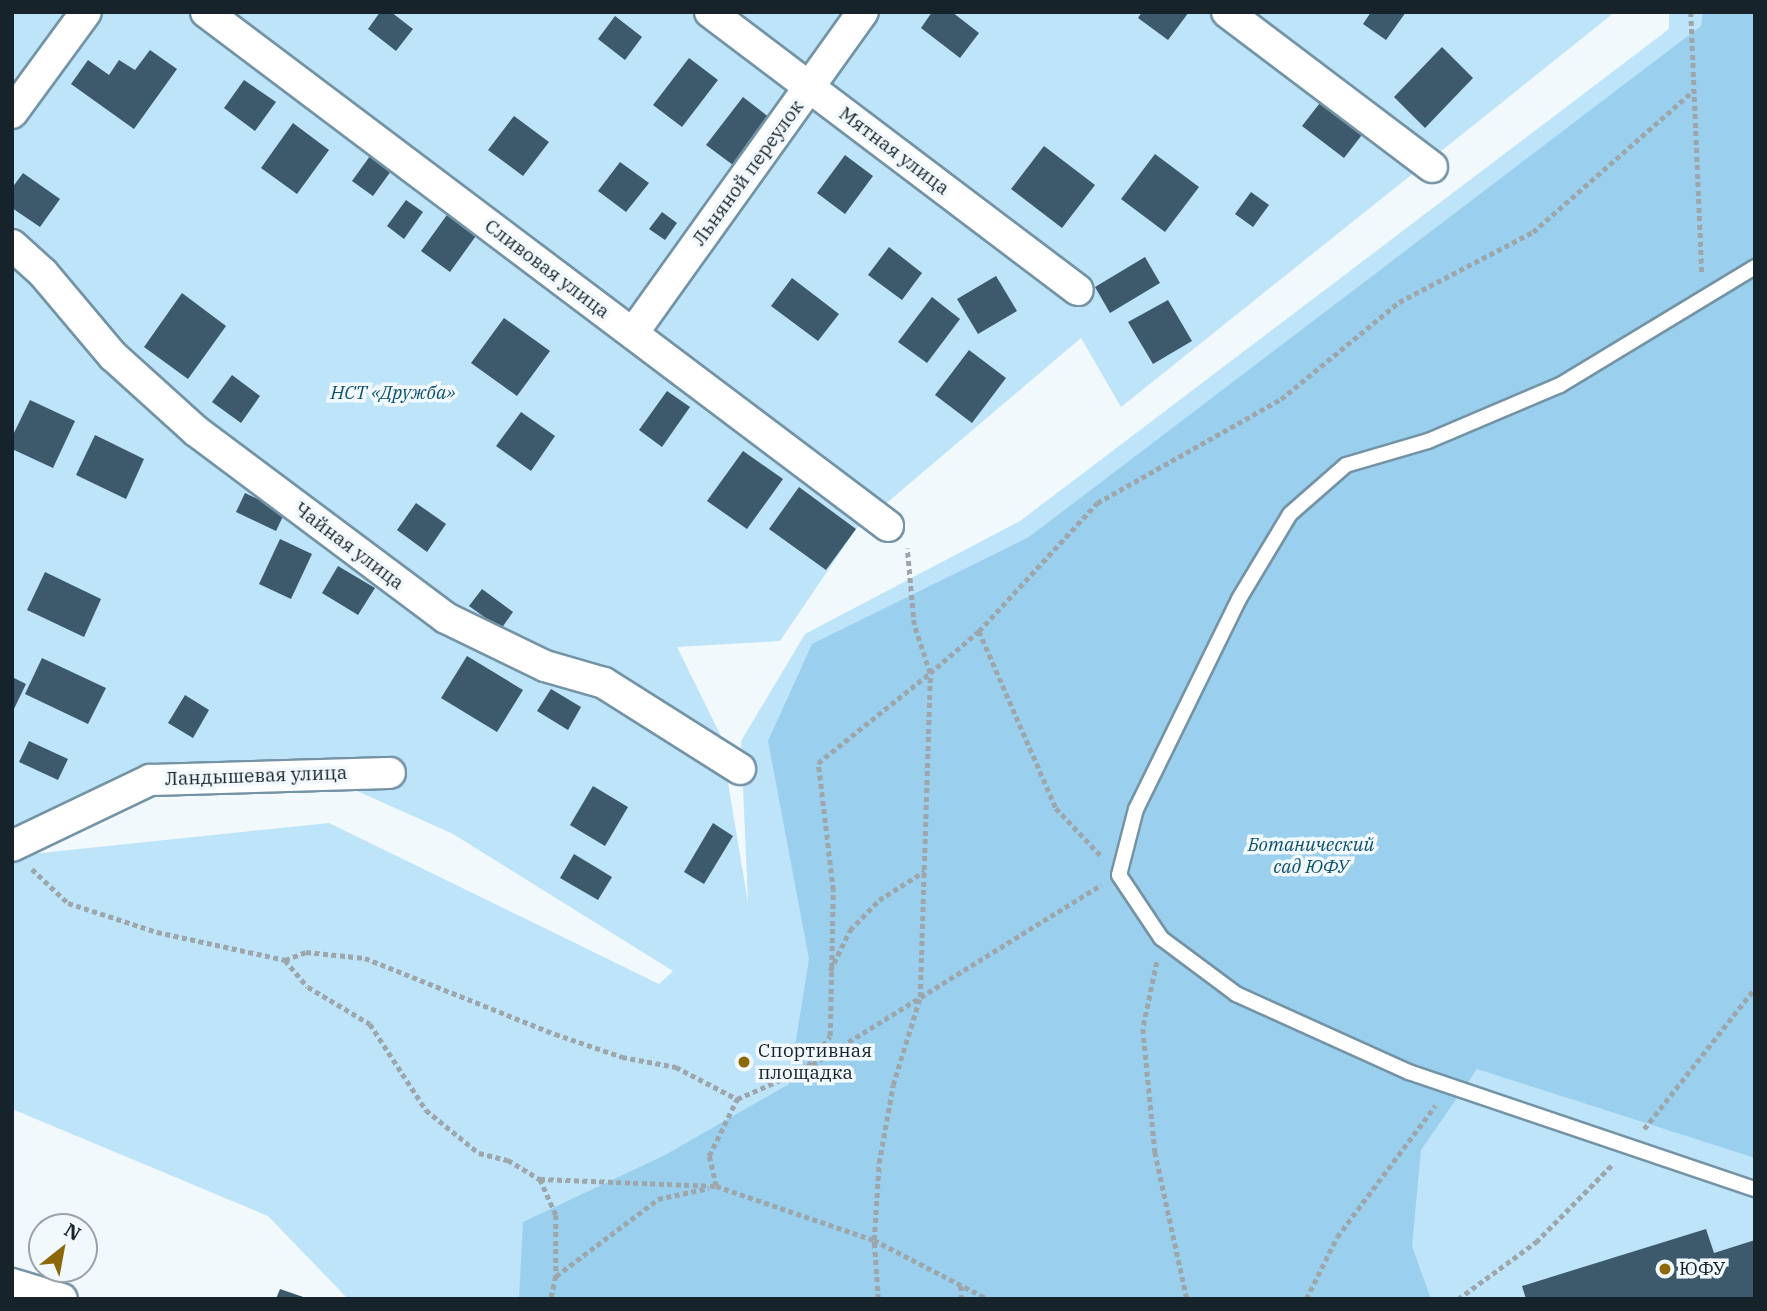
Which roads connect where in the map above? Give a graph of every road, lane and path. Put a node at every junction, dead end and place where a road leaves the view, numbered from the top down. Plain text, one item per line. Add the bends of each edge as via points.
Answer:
1 (86, 12) edge
2 (206, 12) edge
3 (710, 12) edge
4 (863, 12) edge
5 (1227, 12) edge
6 (1691, 12) edge
7 (810, 88) junction
8 (1695, 90) junction
9 (12, 113) edge
10 (1432, 167) dead end
11 (12, 245) edge
12 (1755, 267) edge
13 (1078, 290) dead end
14 (1703, 299) junction
15 (633, 333) junction
16 (888, 526) joint
17 (979, 631) junction
18 (930, 673) junction
19 (740, 769) dead end
20 (390, 773) dead end
21 (17, 853) edge
22 (926, 871) junction
23 (1119, 875) junction
24 (1161, 938) junction
25 (285, 960) junction
26 (829, 973) junction
27 (920, 997) junction
28 (805, 1069) junction
29 (1451, 1086) junction
30 (737, 1099) junction
31 (540, 1179) junction
32 (716, 1186) junction
33 (1755, 1189) edge
34 (874, 1240) junction
35 (556, 1276) junction
36 (12, 1284) edge
37 (961, 1285) junction
38 (62, 1299) edge
39 (551, 1299) edge
40 (878, 1299) edge
41 (962, 1299) edge
42 (988, 1299) edge
43 (1187, 1299) edge
44 (1306, 1299) edge

1 - 9 street
2 - 15 street, Сливовая улица
3 - 7 street, Мятная улица
4 - 7 street, Льняной переулок
5 - 10 street
6 - 8 path
7 - 13 street, Мятная улица
7 - 15 street, Льняной переулок
8 - 14 path
8 - 17 path via 1533,232 1399,302 1281,399 1097,503
11 - 19 street, Чайная улица via 43,273 113,356 196,431 446,618 545,666 604,683
12 - 14 lane
14 - 23 lane via 1560,385 1428,441 1346,465 1290,514 1239,599 1136,809
15 - 16 street, Сливовая улица
16 - 18 path via 907,542 914,625
17 - 18 path
17 - 23 path via 1056,808
18 - 22 path
18 - 26 path via 818,763 833,890
20 - 21 street, Ландышевая улица via 150,780
21 - 25 path via 68,903 157,932
22 - 26 path via 879,900 850,930
22 - 27 path
23 - 24 lane
23 - 27 path
24 - 29 lane via 1236,994 1409,1072
24 - 43 path via 1143,1029 1154,1152
25 - 30 path via 306,952 365,958 555,1034 622,1057 676,1067
25 - 31 path via 308,987 370,1024 426,1110 479,1153 508,1160
26 - 28 path via 830,1035
27 - 28 path
27 - 34 path via 893,1085
28 - 30 path
29 - 33 lane
29 - 44 path via 1337,1237
30 - 32 path via 709,1156
31 - 32 path
31 - 35 path via 556,1214
32 - 34 path
32 - 35 path via 658,1199
34 - 37 path
34 - 40 path
35 - 39 path
36 - 38 street
37 - 41 path
37 - 42 path

